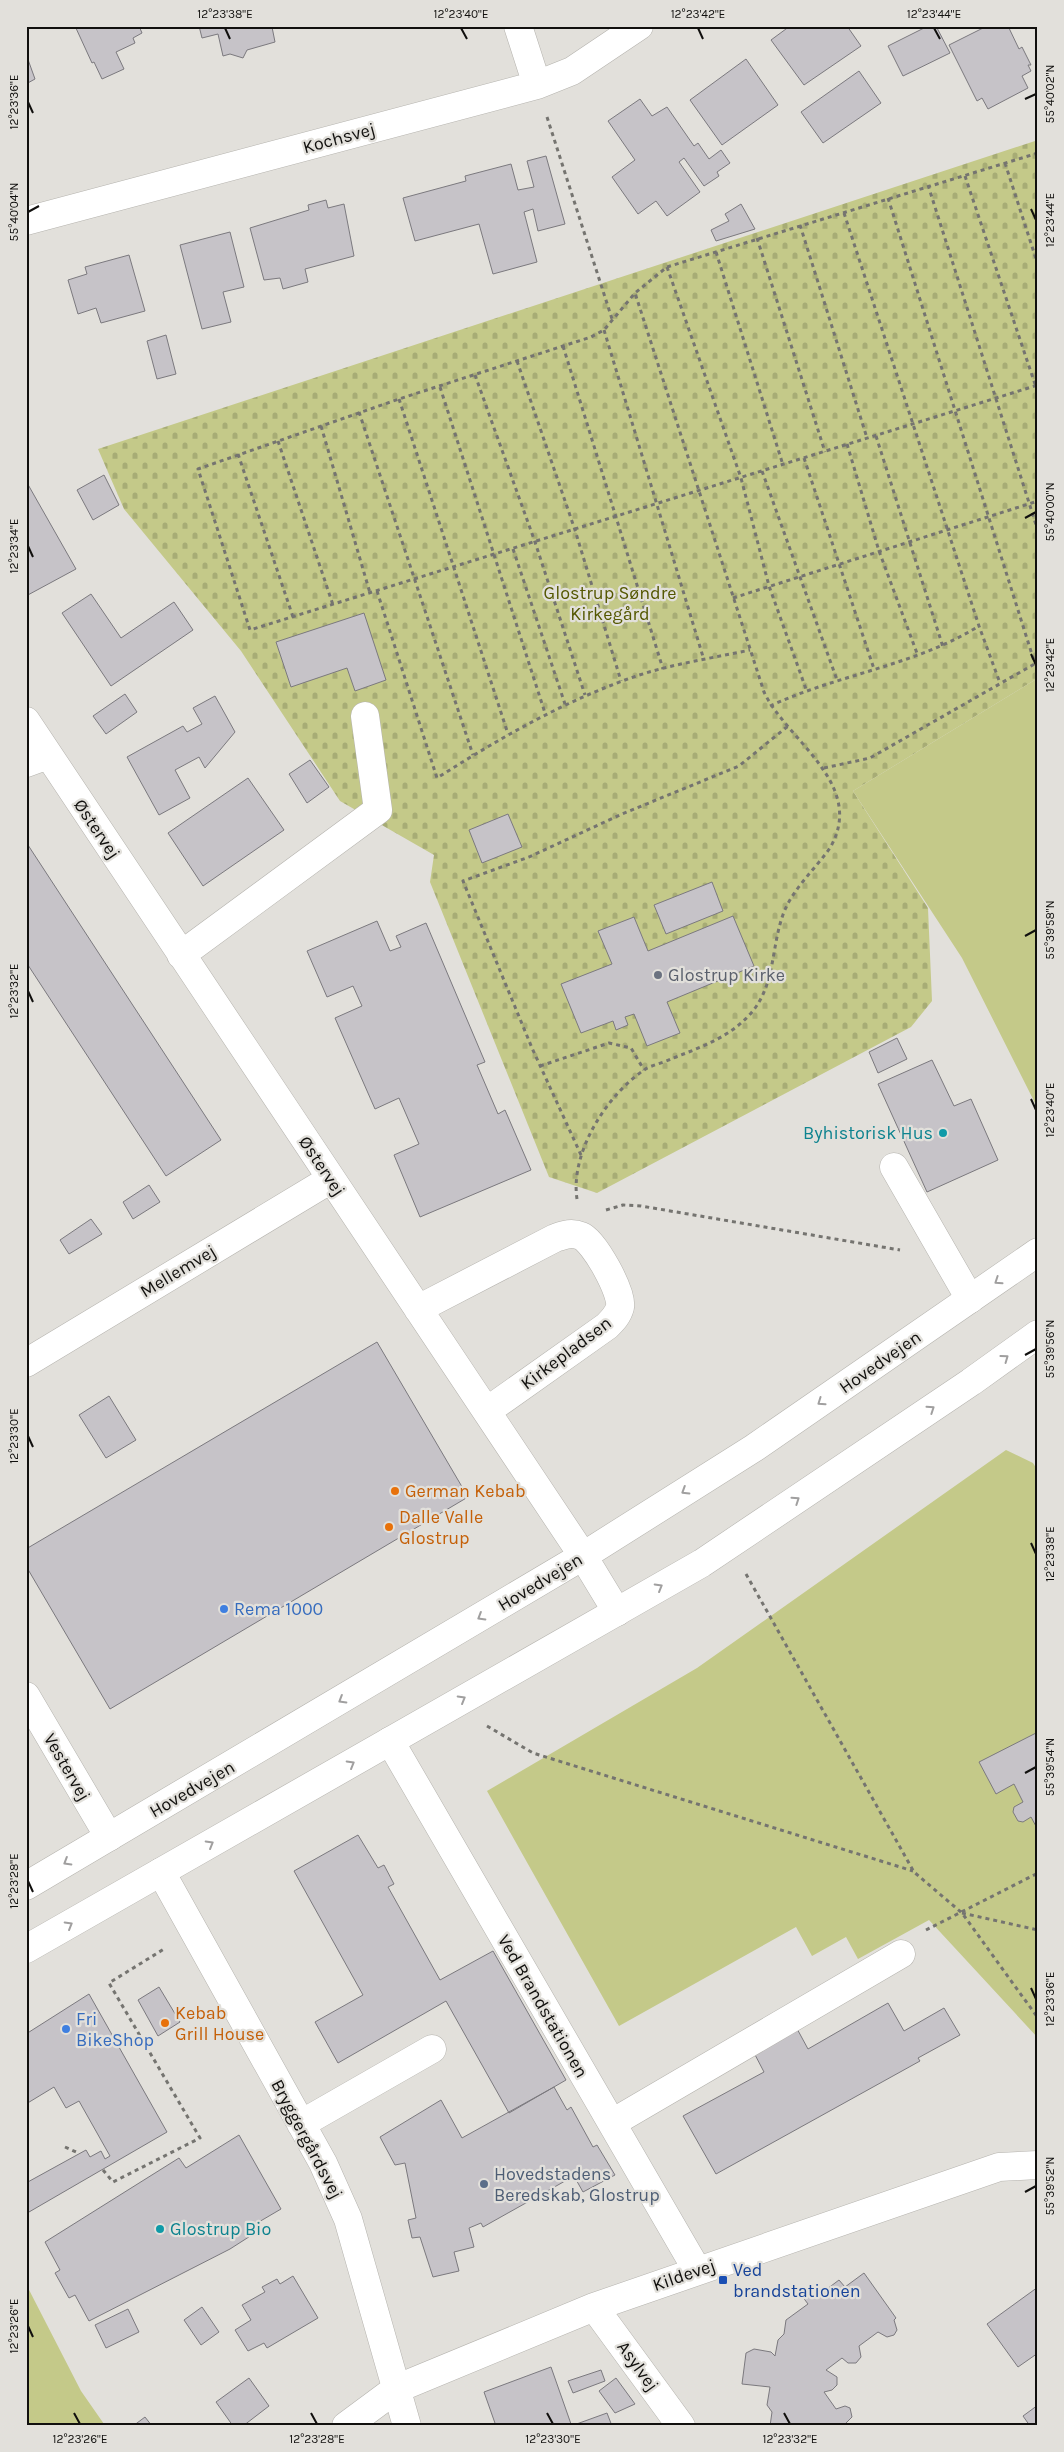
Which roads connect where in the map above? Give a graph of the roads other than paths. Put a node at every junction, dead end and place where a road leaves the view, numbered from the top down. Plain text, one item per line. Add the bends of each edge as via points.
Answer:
1 (518, 26) edge
2 (639, 26) edge
3 (537, 85) junction
4 (26, 221) edge
5 (365, 716) dead end
6 (26, 721) edge
7 (37, 759) edge
8 (182, 955) junction
9 (894, 1167) dead end
10 (330, 1179) junction
11 (1038, 1252) edge
12 (970, 1299) junction
13 (418, 1309) junction
14 (1038, 1334) edge
15 (26, 1364) edge
16 (487, 1411) junction
17 (583, 1556) junction
18 (617, 1612) junction
19 (26, 1696) edge
20 (390, 1741) junction
21 (109, 1837) junction
22 (161, 1872) junction
23 (26, 1886) edge
24 (26, 1949) edge
25 (901, 1954) road end
26 (432, 2049) dead end
27 (612, 2123) junction
28 (301, 2124) junction
29 (1038, 2165) edge
30 (698, 2270) junction
31 (594, 2307) junction
32 (396, 2389) junction
33 (346, 2426) edge
34 (407, 2426) edge
35 (681, 2426) edge

1 - 3 street
2 - 3 street, Kochsvej via 572,71
3 - 4 street, Kochsvej
5 - 8 street via 378,810
6 - 7 street, Østervej
7 - 8 street, Østervej
8 - 10 street, Østervej
9 - 12 street
10 - 13 street, Østervej
10 - 15 street, Mellemvej
11 -> 12 street, Hovedvejen
12 -> 17 street, Hovedvejen via 754,1448
13 - 16 street, Østervej
13 - 16 street, Kirkepladsen via 554,1238 569,1234 583,1237 594,1246 619,1294 621,1305 616,1317
18 -> 14 street via 729,1545
16 - 17 street, Østervej
17 - 18 street, Østervej
17 -> 21 street, Hovedvejen
20 -> 18 street
19 - 21 street, Vestervej
22 -> 20 street
20 - 27 street, Ved Brandstationen
21 -> 23 street, Hovedvejen
24 -> 22 street
22 - 28 street, Bryggergårdsvej
25 - 27 street
26 - 28 street
27 - 30 street, Ved Brandstationen
28 - 32 street, Bryggergårdsvej via 348,2219
29 - 30 street, Kildevej via 999,2167
30 - 31 street, Kildevej
31 - 32 street, Kildevej
31 - 35 street, Asylvej
32 - 33 street, Kildevej
32 - 34 street, Bryggergårdsvej

